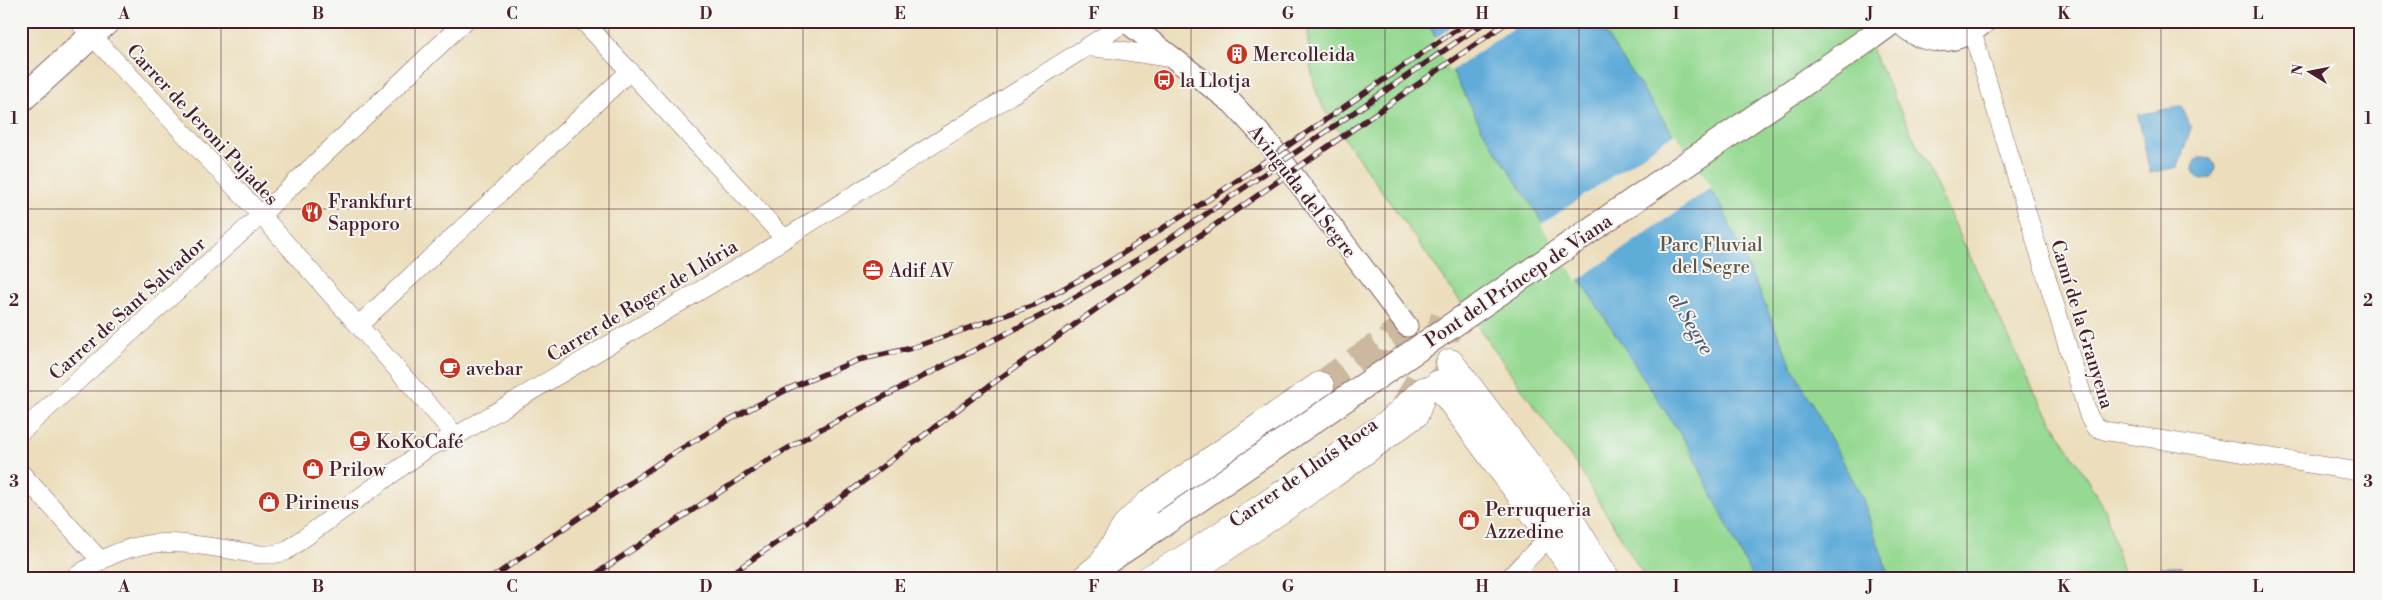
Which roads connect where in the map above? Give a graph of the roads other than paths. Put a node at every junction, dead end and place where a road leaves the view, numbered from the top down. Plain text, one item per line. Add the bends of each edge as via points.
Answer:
1 (465, 21) edge
2 (583, 21) edge
3 (1125, 21) edge
4 (1893, 21) edge
5 (1901, 21) edge
6 (93, 26) edge
7 (1978, 26) edge
8 (1086, 47) junction
9 (1182, 64) junction
10 (630, 71) junction
11 (21, 100) edge
12 (261, 215) junction
13 (785, 239) junction
14 (359, 325) junction
15 (1407, 326) dead end
16 (1435, 382) junction
17 (1320, 386) tunnel mouth
18 (21, 432) edge
19 (456, 436) junction
20 (2361, 472) edge
21 (21, 473) edge
22 (1561, 528) junction
23 (101, 560) junction
24 (1093, 572) edge
25 (72, 579) edge
26 (1150, 579) edge
27 (1187, 579) edge
28 (1508, 579) edge
29 (1580, 579) edge
30 (1606, 579) edge

1 - 12 street, Carrer de Sant Salvador
2 - 10 street
3 - 8 street, Carrer de Roger de Llúria
3 - 9 street, Avinguda del Segre
4 - 24 main road, Pont del Príncep de Viana, bridge
5 - 7 main road via 1927,38 1950,40
6 - 11 main road
6 - 12 street, Carrer de Jeroni Pujades
7 - 20 street, Camí de la Granyena via 2086,408 2095,426 2106,431
8 - 9 street
8 - 13 street, Carrer de Roger de Llúria
9 - 15 street, Avinguda del Segre via 1232,103 1268,142
10 - 13 street
10 - 14 street
12 - 14 street, Carrer de Jeroni Pujades
12 - 18 street, Carrer de Sant Salvador
13 - 19 street, Carrer de Roger de Llúria
14 - 19 street, Carrer de Jeroni Pujades
16 - 22 main road
16 - 26 main road via 1390,423 1192,555
16 - 27 street, Carrer de Lluís Roca via 1419,417
17 - 24 main road via 1150,503 1128,524
19 - 23 street, Carrer de Roger de Llúria via 429,448 279,554 262,555 165,542 119,550
21 - 23 street
22 - 28 street
22 - 29 main road
22 - 30 main road
23 - 25 street, Carrer de Roger de Llúria

